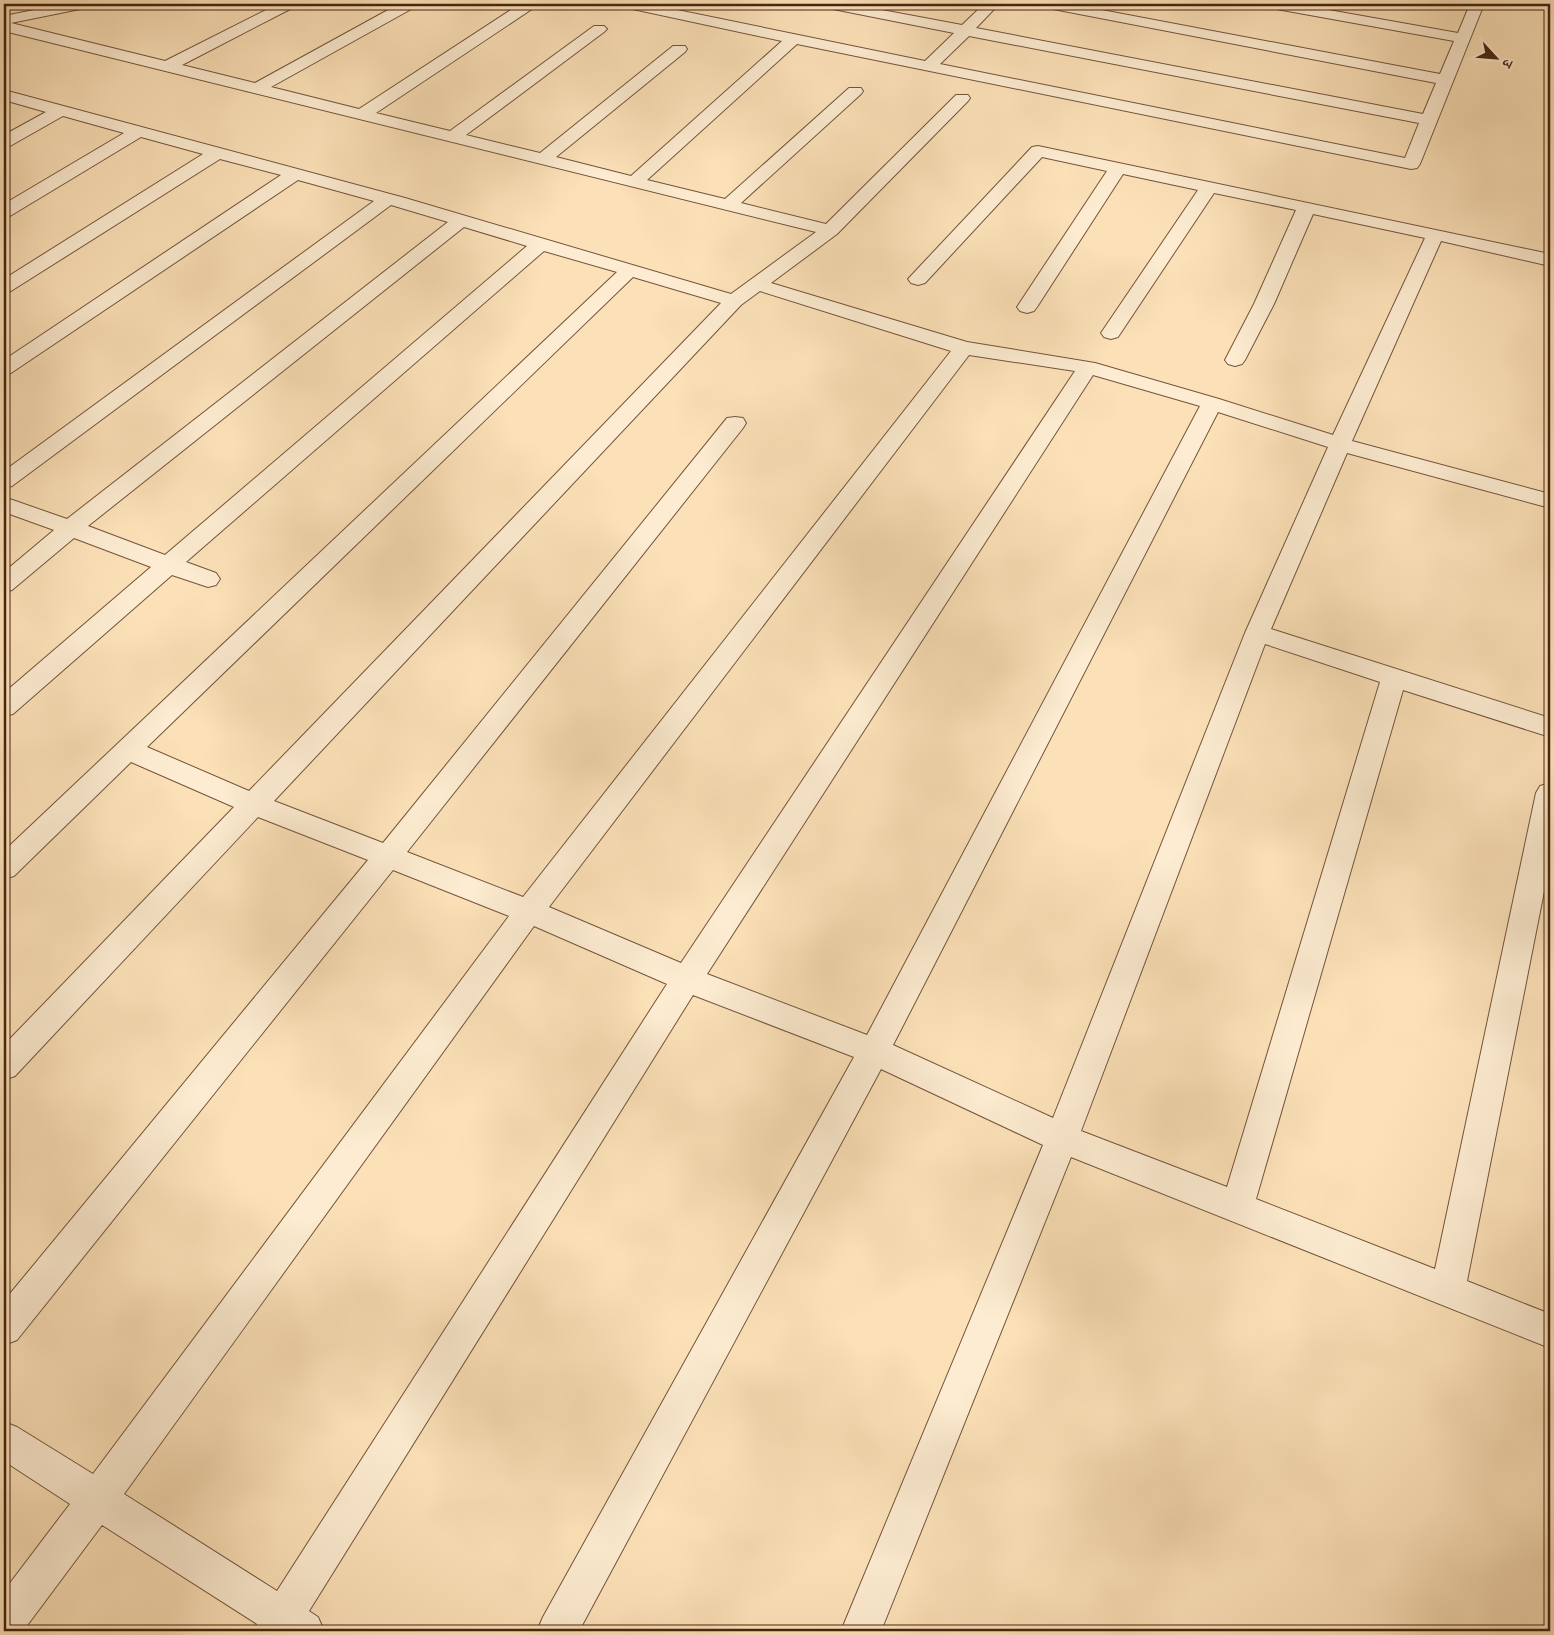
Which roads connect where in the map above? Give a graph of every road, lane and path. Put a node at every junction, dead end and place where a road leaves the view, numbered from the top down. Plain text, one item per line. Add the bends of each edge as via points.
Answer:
1 (85, 4) edge
2 (289, 4) edge
3 (410, 4) edge
4 (530, 4) edge
5 (628, 4) edge
6 (828, 4) edge
7 (992, 4) edge
8 (1048, 4) edge
9 (1271, 4) edge
10 (1477, 4) edge
11 (4, 20) edge
12 (4, 26) edge
13 (599, 29) dead end
14 (965, 30) junction
15 (1462, 38) junction
16 (794, 39) junction
17 (679, 49) dead end
18 (929, 66) junction
19 (166, 67) junction
20 (1445, 80) junction
21 (256, 89) junction
22 (855, 90) dead end
23 (4, 95) edge
24 (962, 98) dead end
25 (61, 110) junction
26 (361, 115) junction
27 (1429, 120) junction
28 (139, 131) junction
29 (453, 137) junction
30 (4, 142) edge
31 (217, 153) junction
32 (543, 159) junction
33 (1118, 168) junction
34 (295, 174) junction
35 (634, 182) junction
36 (1209, 187) junction
37 (388, 199) junction
38 (728, 205) junction
39 (1307, 207) junction
40 (4, 212) edge
41 (462, 220) junction
42 (830, 230) junction
43 (1435, 235) junction
44 (540, 244) junction
45 (1550, 260) edge
46 (630, 270) junction
47 (918, 279) dead end
48 (756, 284) junction
49 (4, 287) edge
50 (734, 301) junction
51 (1027, 307) dead end
52 (1110, 333) dead end
53 (964, 348) junction
54 (1235, 360) dead end
55 (1088, 367) junction
56 (4, 369) edge
57 (1212, 403) junction
58 (735, 423) dead end
59 (1340, 444) junction
60 (4, 481) edge
61 (1550, 501) edge
62 (4, 504) edge
63 (71, 528) junction
64 (167, 564) junction
65 (208, 579) dead end
66 (4, 584) edge
67 (1257, 633) junction
68 (1394, 677) junction
69 (4, 707) edge
70 (1550, 728) edge
71 (128, 750) junction
72 (1550, 793) edge
73 (253, 804) junction
74 (388, 856) junction
75 (4, 868) edge
76 (529, 911) junction
77 (687, 979) junction
78 (874, 1051) junction
79 (4, 1066) edge
80 (1062, 1138) junction
81 (1237, 1208) junction
82 (1448, 1291) junction
83 (4, 1328) edge
84 (1550, 1331) edge
85 (4, 1440) edge
86 (97, 1500) junction
87 (4, 1623) edge
88 (287, 1627) edge
89 (557, 1631) edge
90 (860, 1631) edge

1 - 11 street
2 - 19 street
3 - 21 street
4 - 26 street
5 - 16 street
6 - 14 street
7 - 14 street
8 - 20 street
9 - 15 street
10 - 15 street
12 - 19 street
13 - 29 street
14 - 18 street
14 - 27 street
15 - 20 street
16 - 18 street
16 - 35 street
17 - 32 street
18 - 27 street via 1411,164
19 - 21 street
20 - 27 street
21 - 26 street
22 - 38 street
23 - 25 street
24 - 42 street
25 - 28 street
25 - 30 street
26 - 29 street
28 - 31 street
28 - 40 street
29 - 32 street
31 - 34 street
31 - 49 street
32 - 35 street
33 - 36 street
33 - 47 street via 1038,151
33 - 51 street
34 - 37 street
34 - 56 street
35 - 38 street
36 - 39 street
36 - 52 street
37 - 41 street
37 - 60 street
38 - 42 street
39 - 43 street
39 - 54 street
41 - 44 street
41 - 63 street
42 - 48 street
43 - 45 street
43 - 59 street
44 - 46 street
44 - 64 street
46 - 50 street
46 - 71 street
48 - 50 street
48 - 53 street
50 - 73 street
53 - 55 street
53 - 76 street
55 - 57 street
55 - 77 street
57 - 59 street
57 - 78 street
58 - 74 street
59 - 61 street
59 - 67 street
62 - 63 street
63 - 64 street
63 - 66 street
64 - 65 street
64 - 69 street
67 - 68 street
67 - 80 street
68 - 70 street
68 - 81 street
71 - 73 street
71 - 75 street
72 - 82 street
73 - 74 street
73 - 79 street
74 - 76 street
74 - 83 street
76 - 77 street
76 - 86 street
77 - 78 street
77 - 88 street
78 - 80 street
78 - 89 street
80 - 81 street
80 - 90 street
81 - 82 street
82 - 84 street
85 - 86 street
86 - 87 street
86 - 88 street

